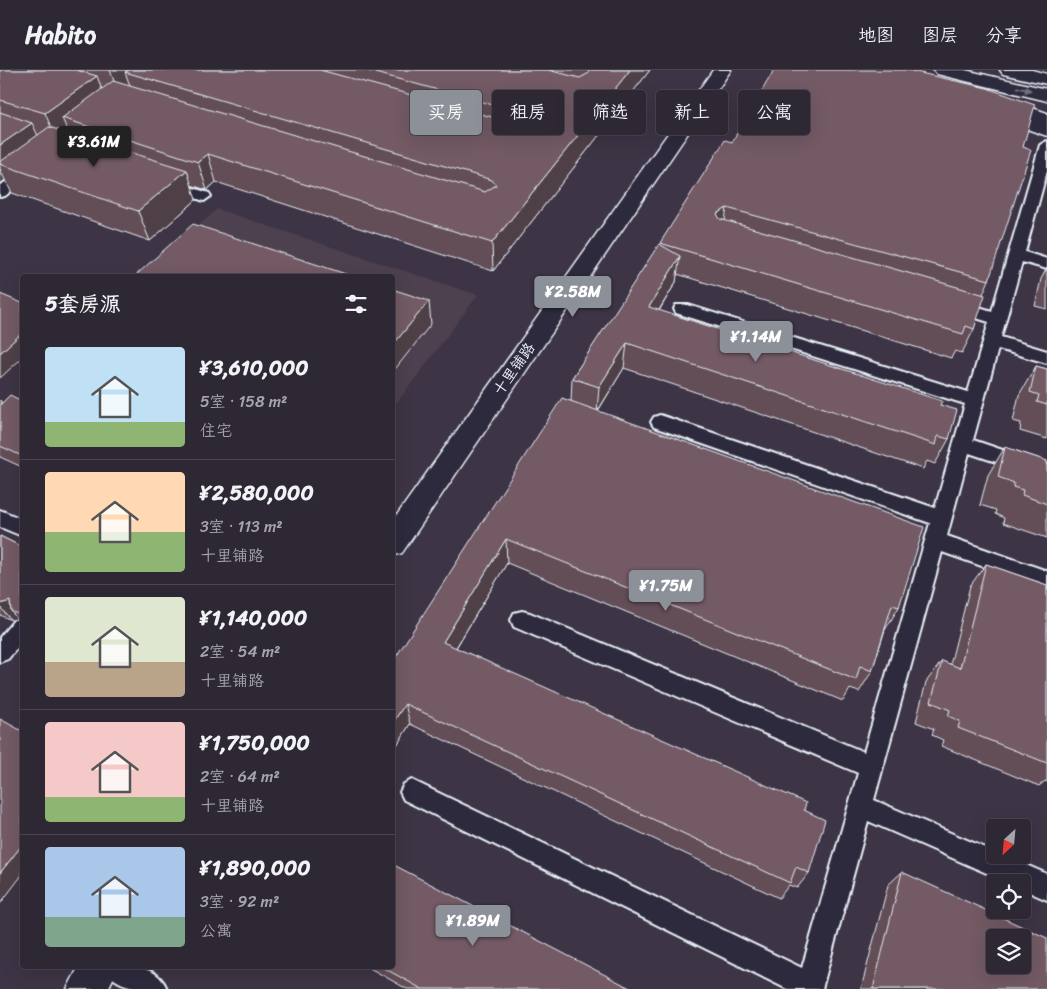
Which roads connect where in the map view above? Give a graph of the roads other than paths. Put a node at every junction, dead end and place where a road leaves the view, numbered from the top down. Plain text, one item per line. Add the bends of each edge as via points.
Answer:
1 (722, 70) edge
2 (1008, 70) edge
3 (932, 75) edge
4 (1047, 79) edge
5 (1047, 95) edge
6 (978, 105) edge
7 (1047, 109) edge
8 (1047, 119) edge
9 (1047, 130) edge
10 (1047, 146) edge
11 (44, 160) edge
12 (150, 178) edge
13 (0, 192) edge
14 (204, 196) dead end
15 (1017, 255) junction
16 (1047, 264) edge
17 (942, 302) edge
18 (682, 309) dead end
19 (999, 319) junction
20 (993, 341) junction
21 (1047, 357) edge
22 (976, 401) junction
23 (660, 422) dead end
24 (963, 444) junction
25 (1047, 472) edge
26 (0, 518) edge
27 (942, 519) junction
28 (20, 527) edge
29 (395, 541) edge
30 (936, 541) junction
31 (1047, 580) edge
32 (522, 620) dead end
33 (20, 629) edge
34 (0, 652) edge
35 (872, 767) junction
36 (412, 792) dead end
37 (860, 806) junction
38 (1047, 887) edge
39 (99, 969) edge
40 (121, 969) edge
41 (809, 988) edge
42 (86, 989) edge
43 (154, 989) edge

1 - 29 main road, 十里铺路
2 - 4 main road
3 -> 5 main road
3 - 7 main road
3 - 8 main road
6 - 9 main road
10 - 15 lane
11 - 13 lane
12 - 14 lane
15 - 16 lane
15 - 19 lane
17 - 19 lane
18 - 22 lane
19 - 20 lane
20 - 21 lane
20 - 22 lane
22 - 24 lane
23 - 27 lane
24 - 25 lane
24 - 27 lane
26 - 28 lane
27 - 30 lane
30 - 31 lane
30 - 35 lane
32 - 35 lane
33 - 34 lane
35 - 37 lane
36 - 41 lane
37 - 38 lane
37 - 41 lane
39 - 42 main road
40 - 43 lane

